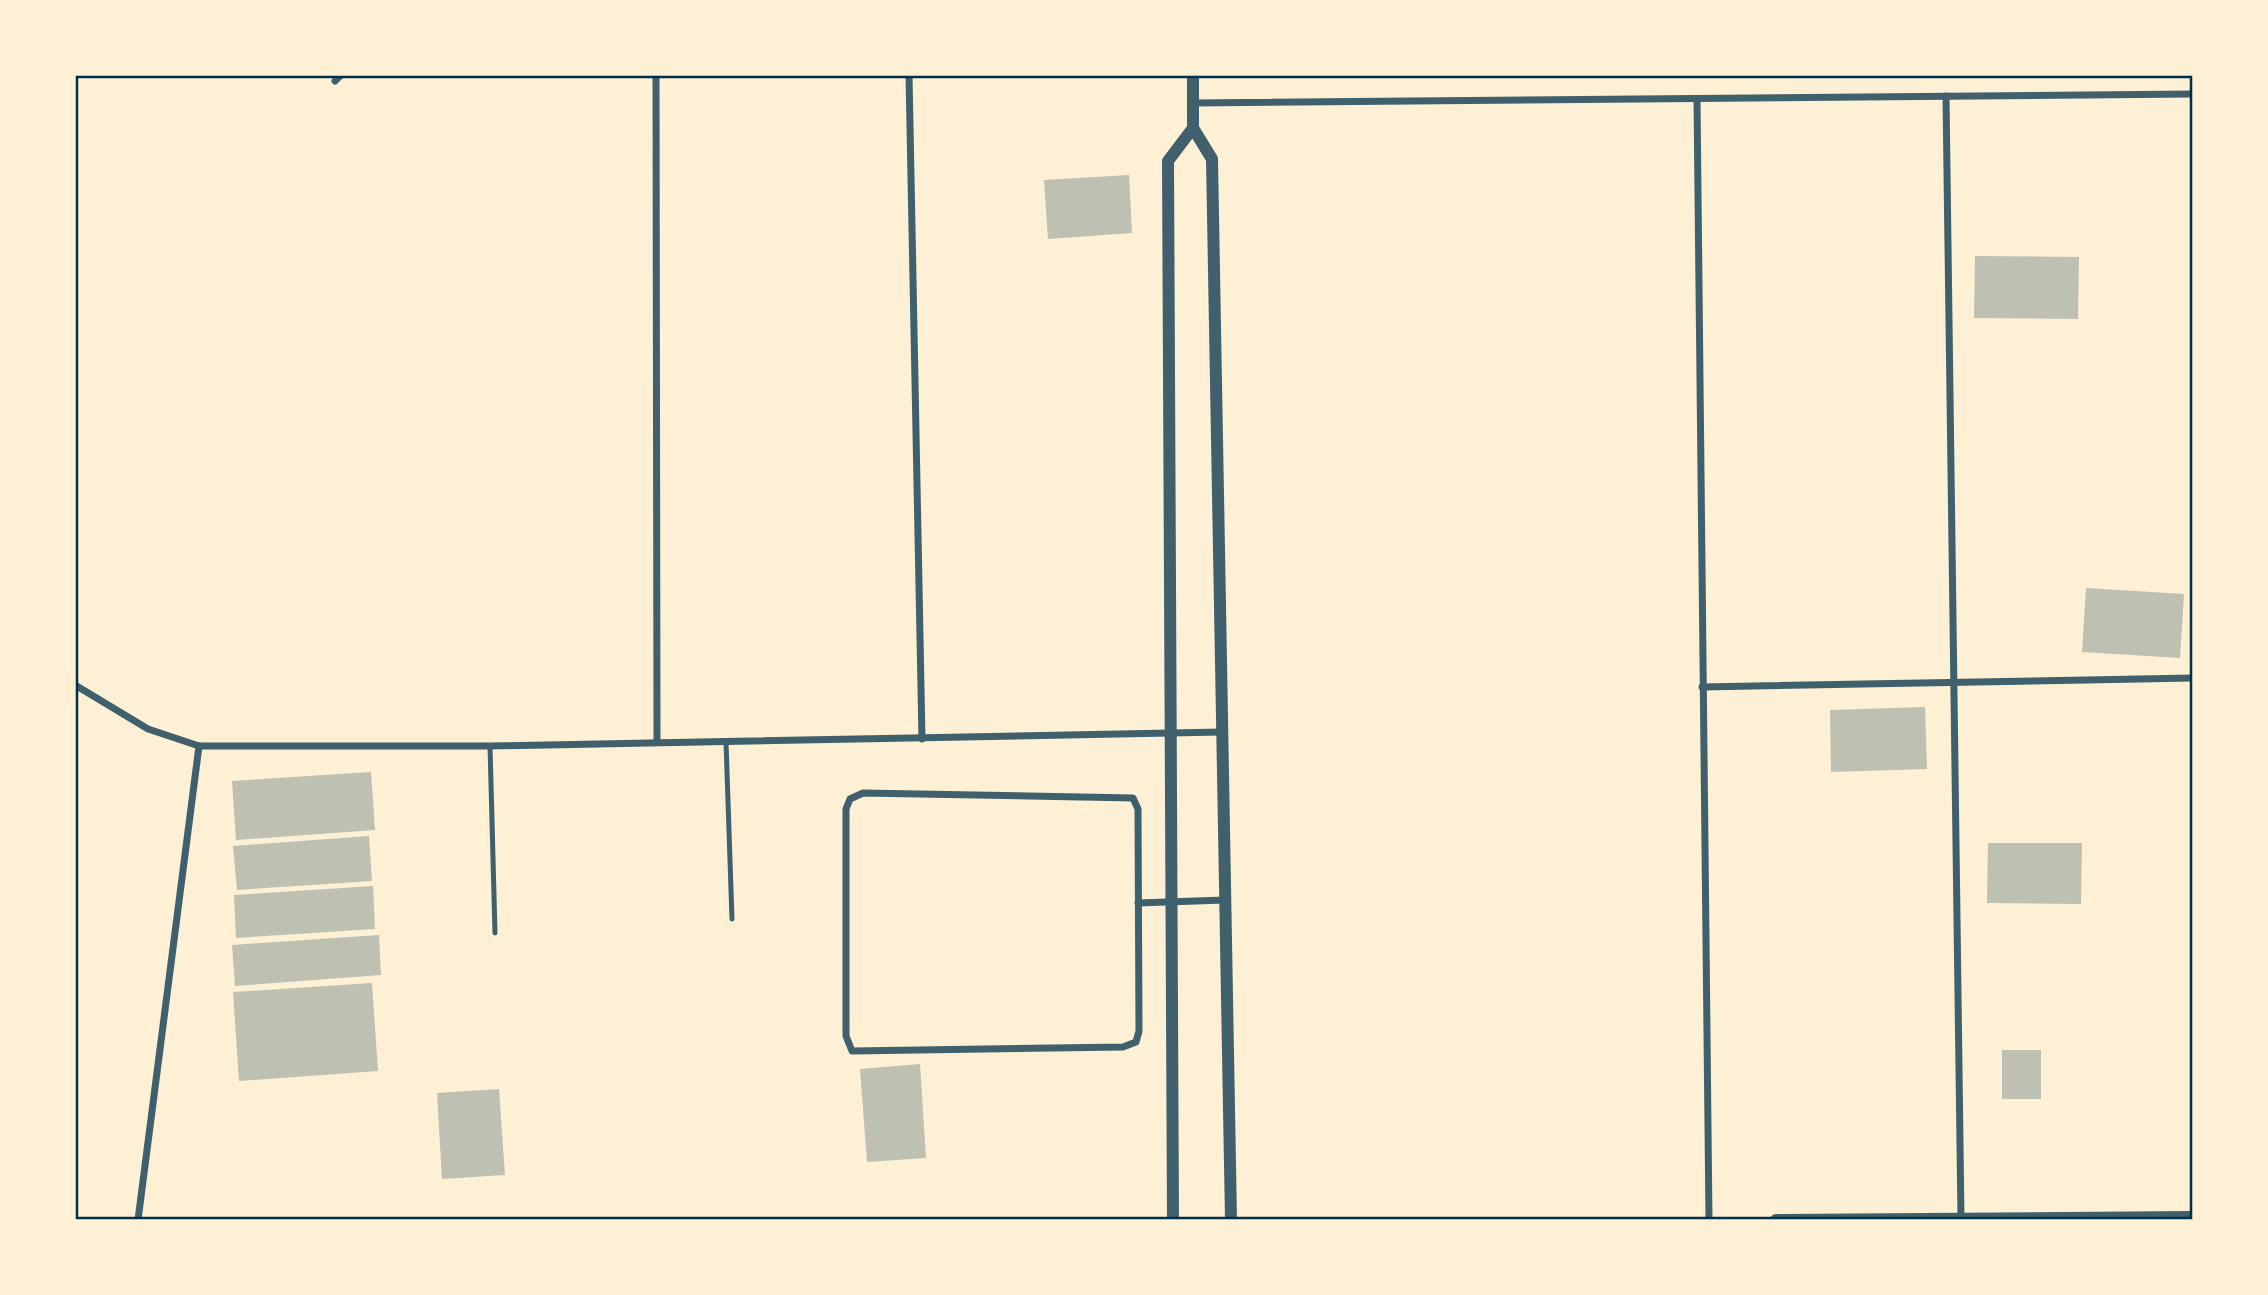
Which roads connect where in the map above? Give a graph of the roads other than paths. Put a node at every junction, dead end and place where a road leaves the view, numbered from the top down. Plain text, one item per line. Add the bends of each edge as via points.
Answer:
1 (656, 75) edge
2 (909, 75) edge
3 (1193, 75) edge
4 (2193, 94) edge
5 (1947, 96) junction
6 (1697, 99) junction
7 (1193, 103) junction
8 (1193, 128) junction
9 (2193, 678) edge
10 (1954, 682) junction
11 (75, 685) edge
12 (1702, 687) junction
13 (1222, 732) junction
14 (1171, 733) junction
15 (922, 739) junction
16 (657, 742) junction
17 (726, 742) junction
18 (199, 746) junction
19 (490, 746) junction
20 (1225, 900) junction
21 (1172, 902) junction
22 (1138, 903) junction
23 (732, 919) dead end
24 (495, 933) dead end
25 (2193, 1217) edge
26 (1961, 1218) edge
27 (138, 1220) edge
28 (1173, 1220) edge
29 (1231, 1220) edge
30 (1709, 1220) edge
31 (1776, 1220) edge

1 - 16 street
2 - 15 street
3 - 7 street
4 - 5 street
5 - 6 street
5 - 10 street
6 - 7 street
6 - 12 street
7 - 8 street
8 - 13 street via 1212,159
8 - 14 street via 1168,161
9 - 10 street
10 - 12 street
10 - 26 street
11 - 18 street via 148,729
12 - 30 street
13 - 14 street
13 - 20 street
14 - 15 street
14 - 21 street
15 - 17 street
16 - 17 street
16 - 19 street
17 - 23 lane
18 - 19 street
18 - 27 street
19 - 24 lane
20 - 21 street
20 - 29 street
21 - 22 street
21 - 28 street
22 - 22 street via 1139,1031 1136,1042 1128,1046 859,1052 849,1046 846,809 850,799 863,793 1133,798 1138,810
25 - 26 street
26 - 31 street

